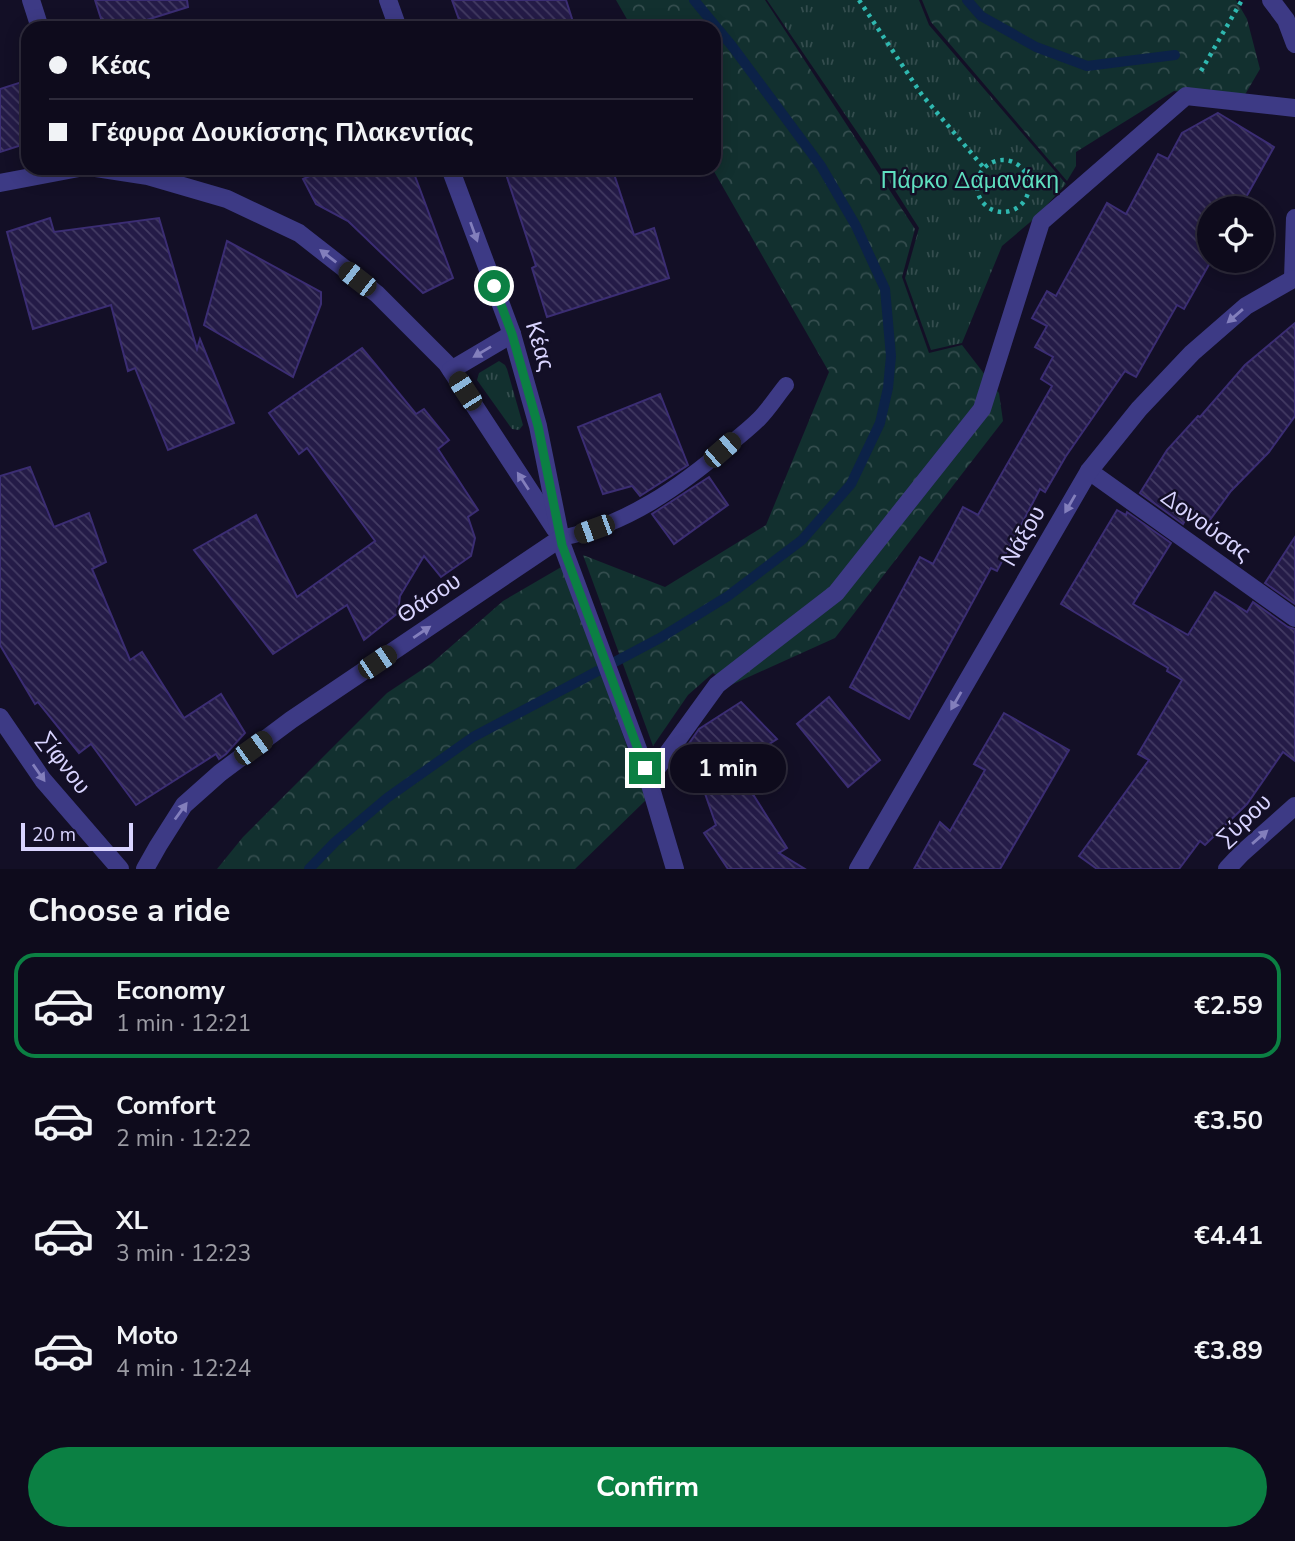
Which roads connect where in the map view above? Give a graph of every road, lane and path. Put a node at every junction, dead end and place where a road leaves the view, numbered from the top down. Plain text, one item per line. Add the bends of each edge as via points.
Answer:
1 (31, 0) edge
2 (388, 0) edge
3 (859, 0) edge
4 (1242, 0) edge
5 (1271, 0) edge
6 (38, 21) edge
7 (396, 21) edge
8 (1295, 44) edge
9 (1186, 96) junction
10 (1295, 108) edge
11 (984, 167) junction
12 (42, 175) edge
13 (142, 175) edge
14 (453, 175) edge
15 (0, 183) edge
16 (1295, 218) edge
17 (1294, 279) edge
18 (512, 334) junction
19 (451, 370) junction
20 (786, 385) dead end
21 (1089, 471) junction
22 (561, 542) junction
23 (1295, 618) edge
24 (0, 717) edge
25 (647, 773) junction
26 (1295, 806) edge
27 (120, 869) edge
28 (145, 869) edge
29 (675, 869) edge
30 (858, 869) edge
31 (1227, 869) edge

1 - 6 street
2 - 7 street
3 - 11 path via 922,95
4 - 9 path
5 - 8 street via 1286,20
9 - 10 street
9 - 25 street via 1041,222 982,409 836,593 716,685
11 - 11 path via 1009,160 1025,170 1029,187 1022,204 1008,212 985,205 977,183
12 - 15 street
19 -> 13 street via 377,294 299,233 227,198
14 -> 18 street, Κέας
16 - 17 street
17 -> 21 street, Νάξου via 1246,306 1192,353
18 -> 19 street
18 - 22 street, Κέας via 538,426
22 -> 19 street
20 - 22 lane via 759,419 657,499
21 - 23 street, Δονούσας
21 -> 30 street, Νάξου
22 - 25 street
28 -> 22 street, Θάσου via 184,805 220,773 291,720
24 -> 27 street, Σίφνου via 43,780
25 - 29 street
31 -> 26 street, Σύρου

